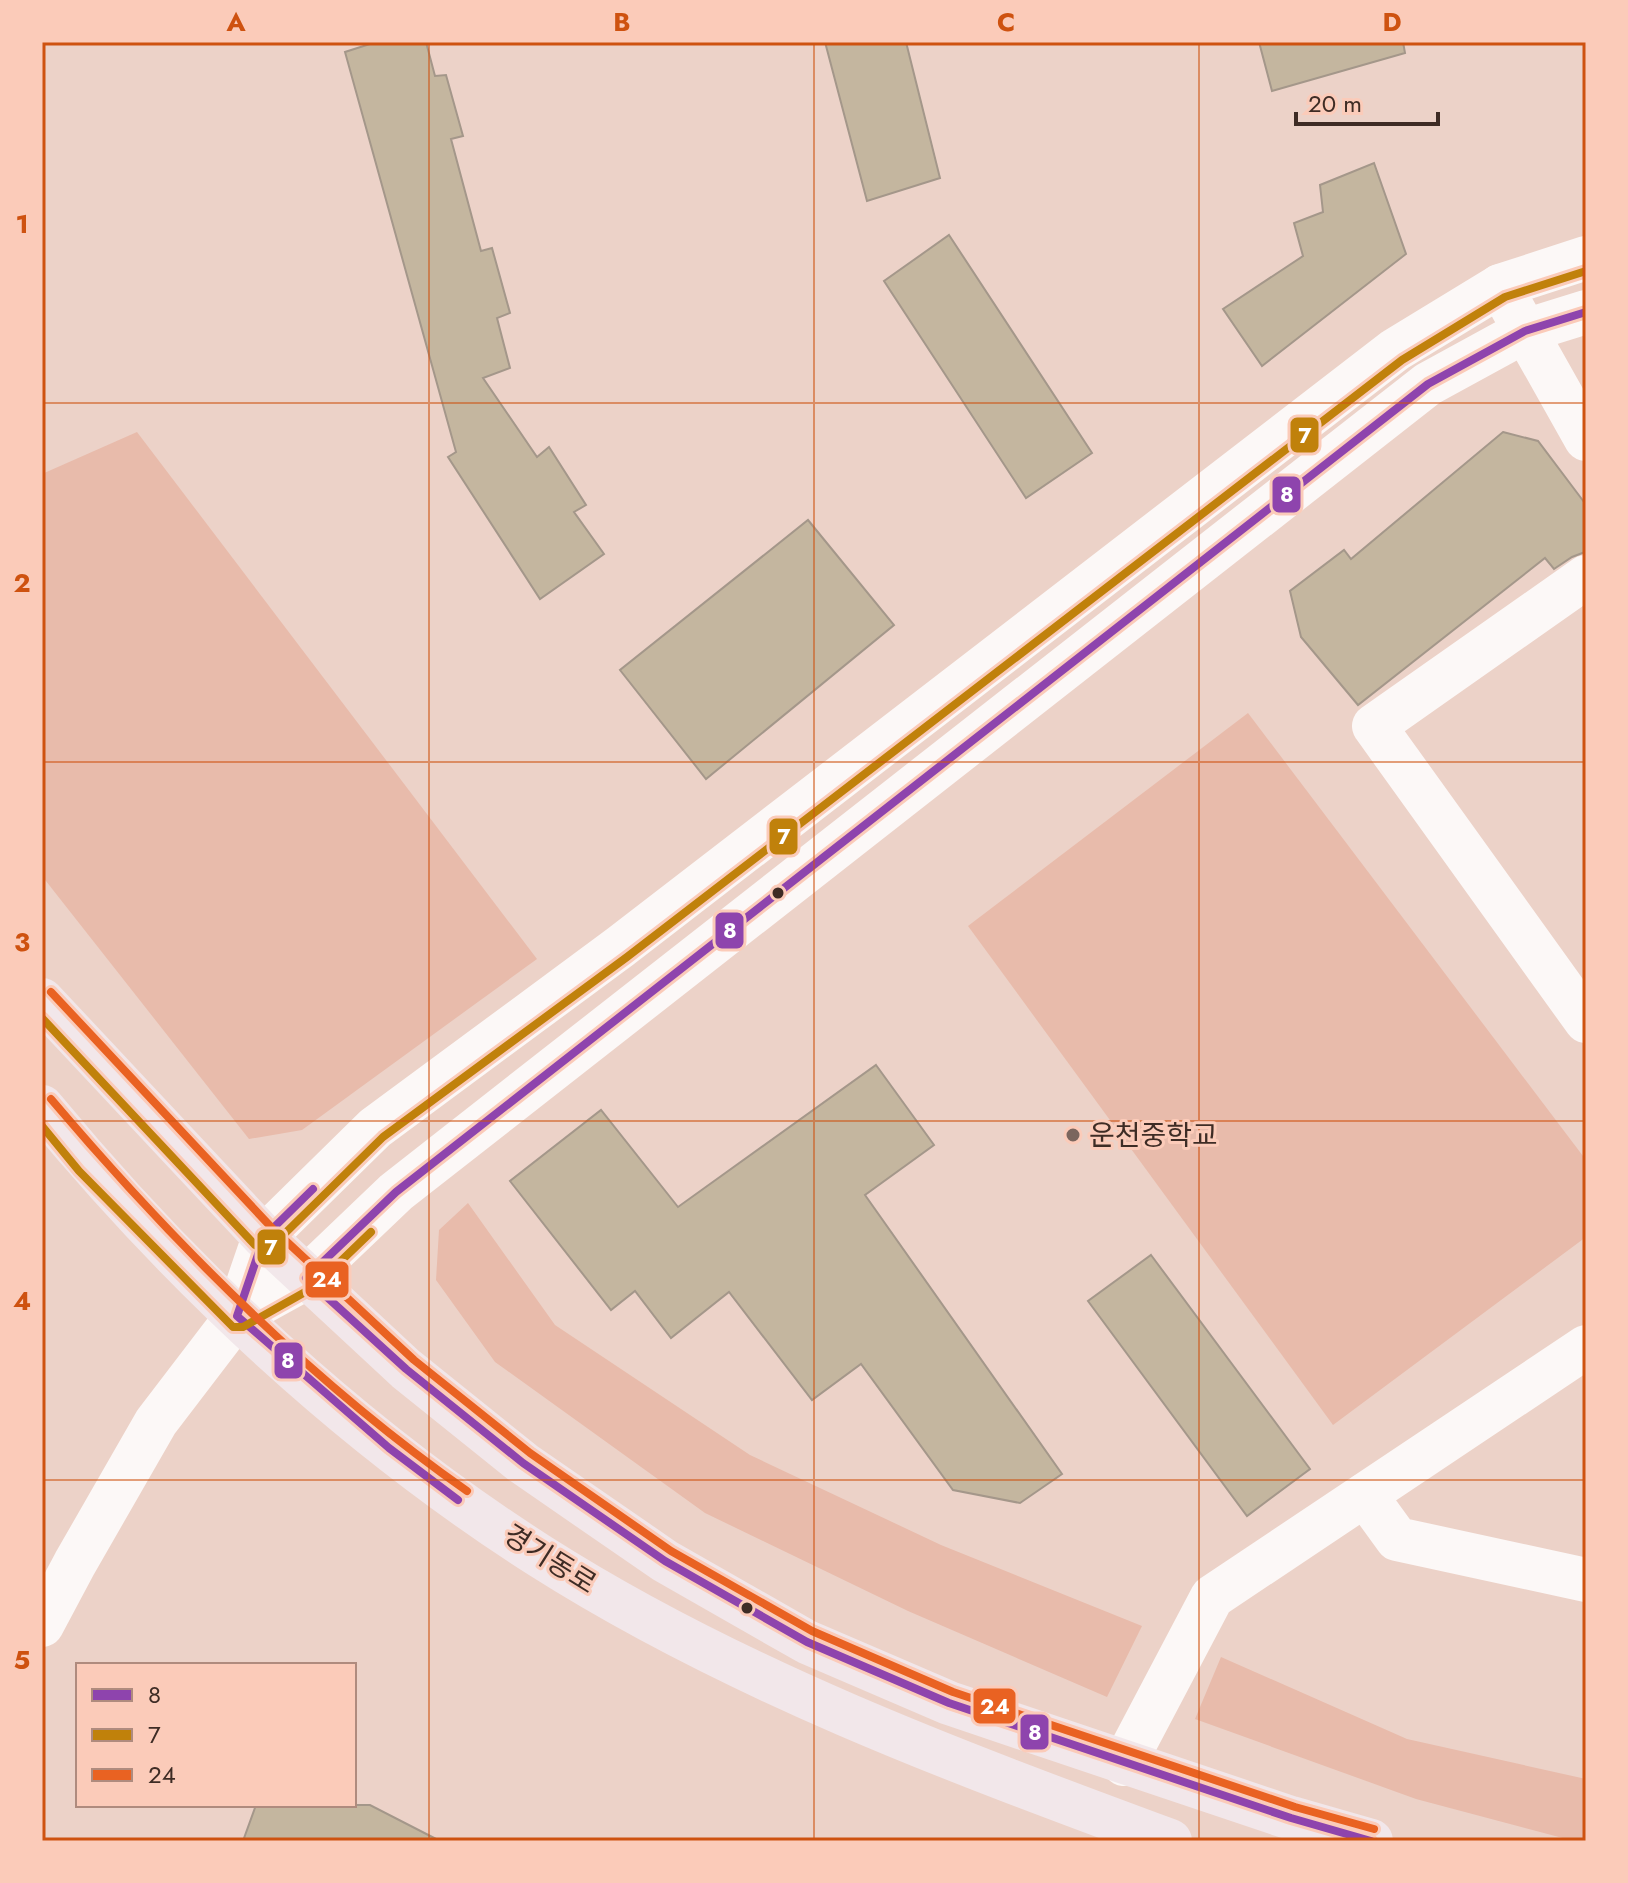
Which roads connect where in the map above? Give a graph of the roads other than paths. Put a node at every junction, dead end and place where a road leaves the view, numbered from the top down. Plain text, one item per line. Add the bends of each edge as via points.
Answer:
1 (1586, 258) edge
2 (1500, 286) junction
3 (1586, 312) edge
4 (1525, 331) junction
5 (1586, 439) edge
6 (1586, 577) edge
7 (42, 1000) edge
8 (1586, 1021) edge
9 (42, 1107) edge
10 (264, 1237) junction
11 (306, 1278) junction
12 (237, 1316) junction
13 (1586, 1347) edge
14 (1365, 1495) junction
15 (1586, 1580) edge
16 (42, 1625) edge
17 (1124, 1764) junction
18 (1170, 1841) edge
19 (1371, 1841) edge

1 - 2 street
2 - 4 street
2 - 10 street via 1395,350 620,947 375,1128
3 - 4 street
4 - 5 street
4 - 11 street via 1428,384 396,1192
6 - 8 street via 1374,726
7 - 10 main road
9 - 12 main road, 경기동로 via 88,1163
10 - 11 main road
10 - 12 street
11 - 12 street
11 - 17 main road via 406,1369 523,1463 665,1561 807,1642 949,1703
12 - 16 street via 156,1422
12 - 18 main road, 경기동로 via 439,1487 541,1557 681,1636 932,1752
13 - 14 street
14 - 15 street via 1397,1539
14 - 17 street via 1212,1597
17 - 19 main road

